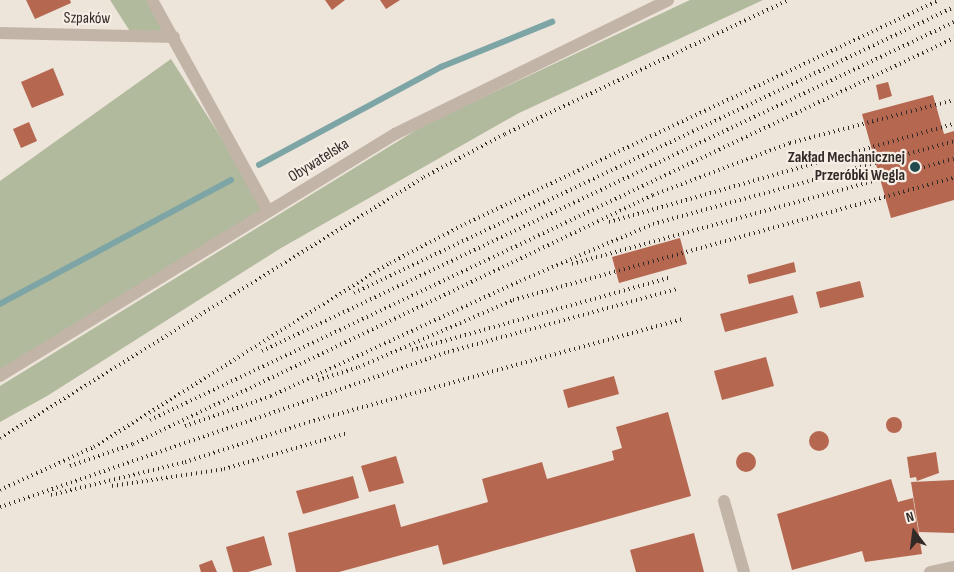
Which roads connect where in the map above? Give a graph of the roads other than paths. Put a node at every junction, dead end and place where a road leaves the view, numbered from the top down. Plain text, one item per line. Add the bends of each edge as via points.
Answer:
1 (152, 0) edge
2 (668, 0) edge
3 (0, 33) edge
4 (174, 37) junction
5 (268, 212) junction
6 (0, 376) edge
7 (724, 501) dead end
8 (954, 567) edge
9 (744, 572) edge
10 (930, 572) edge

1 - 4 street
2 - 5 street, Obywatelska via 414,124
3 - 4 street, Szpaków
4 - 5 street
5 - 6 street, Obywatelska
7 - 9 street
8 - 10 street

